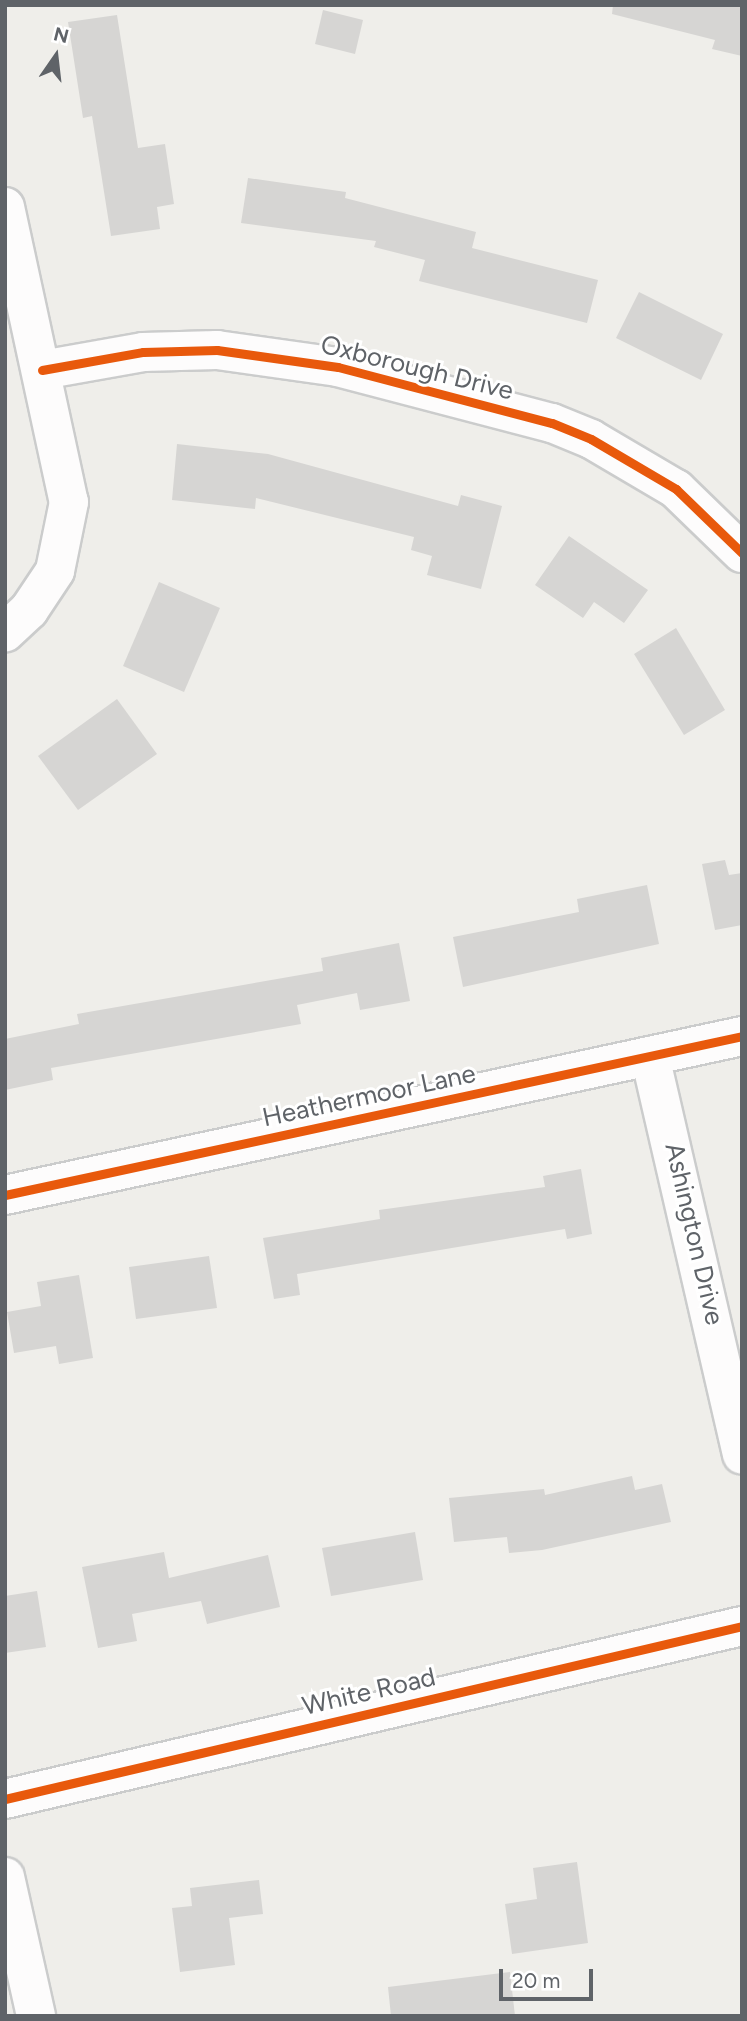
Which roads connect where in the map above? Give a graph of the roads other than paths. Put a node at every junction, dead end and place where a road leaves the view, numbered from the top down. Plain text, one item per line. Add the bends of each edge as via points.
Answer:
1 (5, 207) edge
2 (41, 370) junction
3 (742, 553) edge
4 (5, 632) edge
5 (742, 1036) edge
6 (650, 1056) junction
7 (5, 1195) edge
8 (742, 1454) edge
9 (742, 1626) edge
10 (5, 1799) edge
11 (5, 1877) edge
12 (36, 2016) edge

1 - 2 street
2 - 3 street, Oxborough Drive via 143,352 217,350 338,367 552,423 591,439 676,489
2 - 4 street via 67,479 68,526 44,592
5 - 6 street, Heathermoor Lane
6 - 7 street, Heathermoor Lane
6 - 8 street, Ashington Drive
9 - 10 street, White Road
11 - 12 street

